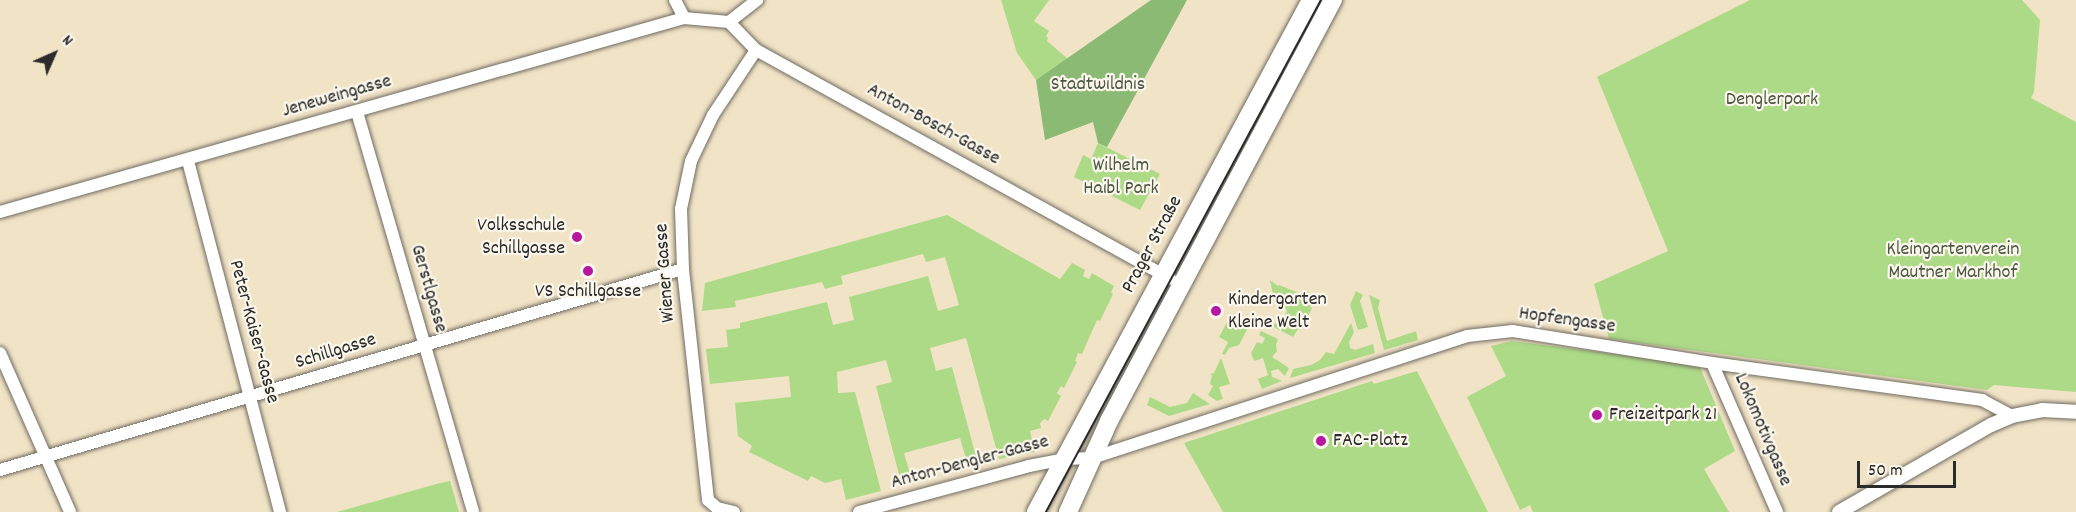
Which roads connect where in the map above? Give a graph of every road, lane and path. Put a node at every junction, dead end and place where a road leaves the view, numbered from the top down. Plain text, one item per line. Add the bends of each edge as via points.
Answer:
1 (675, 0) edge
2 (757, 0) edge
3 (1311, 0) edge
4 (1333, 0) edge
5 (684, 18) junction
6 (729, 22) junction
7 (756, 50) junction
8 (357, 111) junction
9 (188, 161) junction
10 (0, 212) edge
11 (682, 269) junction
12 (1162, 274) junction
13 (1182, 285) junction
14 (424, 345) junction
15 (0, 353) edge
16 (1712, 363) junction
17 (250, 399) junction
18 (2076, 412) edge
19 (2012, 416) junction
20 (47, 458) junction
21 (1092, 458) junction
22 (1064, 459) junction
23 (0, 470) edge
24 (716, 510) edge
25 (70, 512) edge
26 (280, 512) edge
27 (473, 512) edge
28 (734, 512) edge
29 (859, 512) edge
30 (1036, 512) edge
31 (1068, 512) edge
32 (1777, 512) edge
33 (1839, 512) edge

1 - 5 street
2 - 6 street
3 - 12 main road, Prager Straße
4 - 13 main road
5 - 6 street
5 - 8 street, Jeneweingasse
6 - 7 street, Anton-Bosch-Gasse
7 - 11 street, Wiener Gasse via 713,115 691,161 681,209
7 - 12 street, Anton-Bosch-Gasse
8 - 9 street, Jeneweingasse
8 - 14 street, Gerstlgasse
9 - 10 street, Jeneweingasse
9 - 17 street, Peter-Kaiser-Gasse
11 - 14 street, Schillgasse
11 - 24 street, Wiener Gasse via 708,500
12 - 13 street, Anton-Bosch-Gasse
12 - 22 main road, Prager Straße
13 - 21 main road
14 - 17 street, Schillgasse
14 - 27 street, Gerstlgasse
15 - 20 street
16 - 19 street, Hopfengasse via 1982,400
16 - 21 street, Hopfengasse via 1513,331 1467,336
16 - 32 street, Lokomotivgasse
17 - 20 street, Schillgasse
17 - 26 street, Peter-Kaiser-Gasse
18 - 19 street via 2042,410
19 - 33 street
20 - 23 street, Schillgasse
20 - 25 street
21 - 22 street, Anton-Dengler-Gasse
21 - 31 main road
22 - 29 street, Anton-Dengler-Gasse
22 - 30 main road, Prager Straße
24 - 28 street

